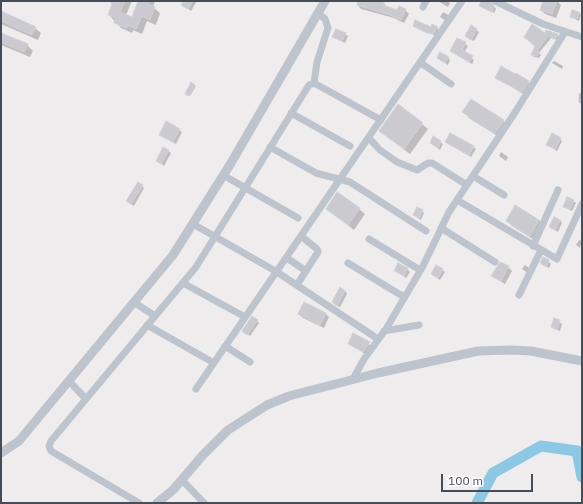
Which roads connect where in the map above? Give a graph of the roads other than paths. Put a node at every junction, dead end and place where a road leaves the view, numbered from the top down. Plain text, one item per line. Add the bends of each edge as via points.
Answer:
1 (325, 1) edge
2 (462, 1) edge
3 (495, 1) edge
4 (318, 13) junction
5 (565, 32) junction
6 (582, 37) edge
7 (421, 63) junction
8 (314, 83) junction
9 (452, 84) dead end
10 (582, 96) edge
11 (582, 100) edge
12 (291, 113) junction
13 (381, 120) junction
14 (369, 138) junction
15 (350, 146) dead end
16 (270, 147) junction
17 (223, 175) junction
18 (473, 176) junction
19 (340, 180) junction
20 (467, 185) junction
21 (245, 188) junction
22 (558, 190) dead end
23 (504, 195) dead end
24 (457, 200) junction
25 (582, 204) edge
26 (298, 218) dead end
27 (194, 224) junction
28 (441, 228) junction
29 (426, 231) dead end
30 (301, 236) junction
31 (216, 237) junction
32 (369, 239) dead end
33 (533, 246) junction
34 (541, 250) junction
35 (287, 258) junction
36 (495, 262) dead end
37 (348, 263) dead end
38 (420, 270) junction
39 (306, 271) junction
40 (277, 272) junction
41 (183, 283) junction
42 (297, 285) junction
43 (519, 295) dead end
44 (404, 297) junction
45 (135, 302) junction
46 (155, 316) junction
47 (245, 317) junction
48 (148, 325) junction
49 (419, 325) dead end
50 (384, 331) junction
51 (378, 339) junction
52 (225, 346) junction
53 (582, 361) edge
54 (250, 362) dead end
55 (214, 363) junction
56 (354, 379) junction
57 (70, 382) junction
58 (196, 389) dead end
59 (86, 399) junction
60 (1, 453) edge
61 (182, 480) junction
62 (139, 503) edge
63 (157, 503) edge
64 (204, 503) edge

1 - 4 street
2 - 7 street
3 - 5 street
4 - 8 street via 325,19 328,28 317,62
4 - 17 street
5 - 6 street
5 - 18 street
7 - 9 street
7 - 13 street
8 - 12 street via 309,85
8 - 13 street
10 - 11 street
12 - 15 street
12 - 16 street
13 - 14 street
14 - 19 street
14 - 20 street via 380,150 398,162 417,170 432,163
16 - 19 street via 316,173
16 - 21 street
17 - 21 street
17 - 27 street
18 - 20 street
18 - 23 street
19 - 29 street via 350,182
19 - 30 street
20 - 24 street
21 - 26 street
21 - 31 street
22 - 33 street
24 - 28 street
24 - 33 street
25 - 34 street via 558,258
27 - 31 street
27 - 45 street via 173,256
28 - 36 street
28 - 38 street
30 - 35 street
30 - 39 street via 318,250
31 - 40 street
31 - 41 street
32 - 38 street
33 - 34 street
34 - 43 street
35 - 39 street
35 - 40 street
37 - 44 street
38 - 44 street
39 - 42 street
40 - 42 street
40 - 47 street
41 - 46 street
41 - 47 street
42 - 51 street
44 - 50 street
45 - 46 street
45 - 57 street
46 - 48 street
47 - 52 street
48 - 55 street
48 - 59 street
49 - 50 street
50 - 51 street
51 - 56 street
52 - 54 street
52 - 55 street
53 - 56 street via 531,351 496,350 434,360
55 - 58 street
56 - 61 street via 289,396 267,405 228,430
57 - 59 street
57 - 60 street via 19,442
59 - 62 street via 50,441 50,449
61 - 63 street
61 - 64 street

